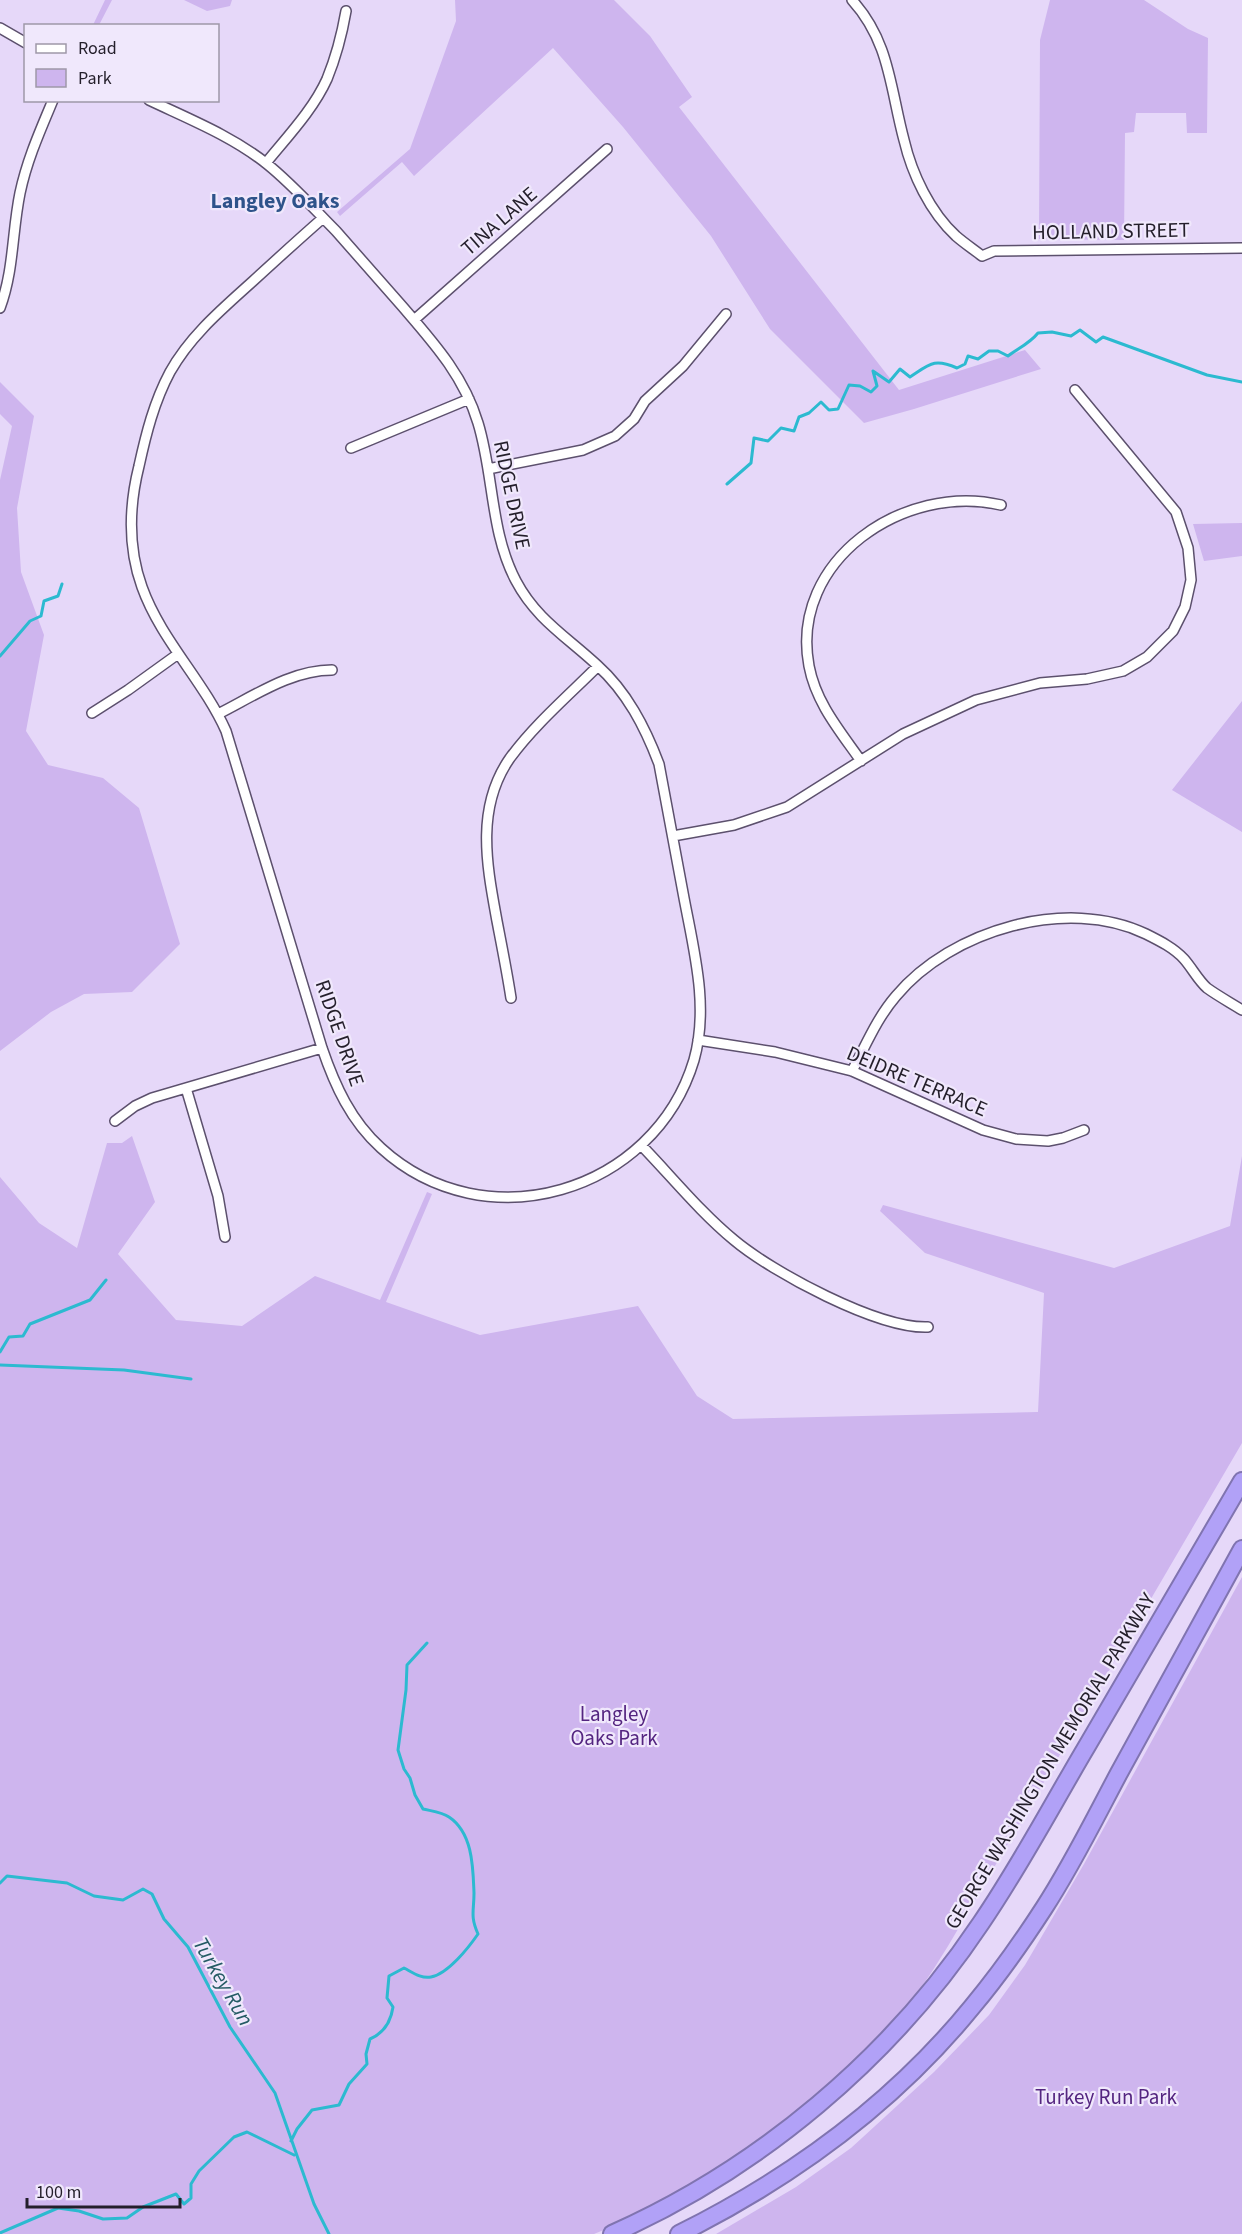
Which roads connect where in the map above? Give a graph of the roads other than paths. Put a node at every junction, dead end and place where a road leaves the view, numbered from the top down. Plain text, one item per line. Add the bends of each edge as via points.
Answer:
1 (852, 0) edge
2 (346, 11) dead end
3 (0, 28) edge
4 (24, 42) edge
5 (52, 102) edge
6 (153, 102) edge
7 (607, 149) dead end
8 (266, 163) junction
9 (323, 218) junction
10 (1242, 248) edge
11 (0, 308) edge
12 (726, 314) dead end
13 (414, 320) junction
14 (1075, 390) dead end
15 (469, 399) junction
16 (351, 448) dead end
17 (488, 468) junction
18 (1001, 505) dead end
19 (178, 654) junction
20 (598, 666) junction
21 (332, 670) dead end
22 (92, 713) dead end
23 (218, 714) junction
24 (861, 761) junction
25 (673, 837) junction
26 (511, 998) dead end
27 (1242, 1010) edge
28 (698, 1040) junction
29 (322, 1048) junction
30 (852, 1071) junction
31 (186, 1088) junction
32 (115, 1121) dead end
33 (1084, 1130) dead end
34 (641, 1145) junction
35 (225, 1237) dead end
36 (928, 1327) dead end
37 (1242, 1481) edge
38 (1242, 1549) edge
39 (612, 2234) edge
40 (679, 2234) edge

1 - 10 street, HOLLAND STREET via 874,29 884,53 904,140 919,182 950,228 982,256 994,250
2 - 8 street via 326,81
3 - 4 street
5 - 11 street via 24,173 11,268
6 - 8 street, RIDGE DRIVE via 232,141
7 - 13 street, TINA LANE
8 - 9 street, RIDGE DRIVE
9 - 13 street, RIDGE DRIVE
9 - 19 street, RIDGE DRIVE via 197,334 171,370 152,414 137,474 131,538 149,605
12 - 17 street via 683,366 615,436 583,450
13 - 15 street, RIDGE DRIVE via 450,363
14 - 24 street via 1176,512 1190,561 1190,589 1173,631 1137,664 1113,674 1040,683 976,700 903,734
15 - 16 street
15 - 17 street, RIDGE DRIVE
17 - 20 street, RIDGE DRIVE via 499,535 516,580 540,616
18 - 24 street via 952,501 879,524 844,550 826,575 809,620 809,666 820,700
19 - 22 street
19 - 23 street, RIDGE DRIVE
20 - 25 street, RIDGE DRIVE via 628,700 651,741
20 - 26 street via 511,758 493,796 486,858
21 - 23 street via 299,675
23 - 29 street, RIDGE DRIVE
24 - 25 street via 774,813
25 - 28 street, RIDGE DRIVE via 700,985
27 - 30 street via 1205,987 1175,950 1145,934 1092,920 1045,920 991,932 931,963 884,1011
28 - 30 street, DEIDRE TERRACE via 810,1059
28 - 34 street, RIDGE DRIVE via 678,1099
29 - 31 street
29 - 34 street, RIDGE DRIVE via 342,1097 366,1133 409,1169 450,1188 495,1197 561,1190 617,1165
30 - 33 street, DEIDRE TERRACE via 983,1130 1016,1139 1048,1141
31 - 32 street via 152,1098
31 - 35 street via 218,1196
34 - 36 street via 709,1217 753,1255 842,1303 901,1325
37 - 39 highway, GEORGE WASHINGTON MEMORIAL PARKWAY via 1003,1889 957,1958 922,2001 861,2066 779,2135 716,2179
38 - 40 highway via 1059,1882 1004,1966 970,2009 899,2085 845,2130 762,2188

